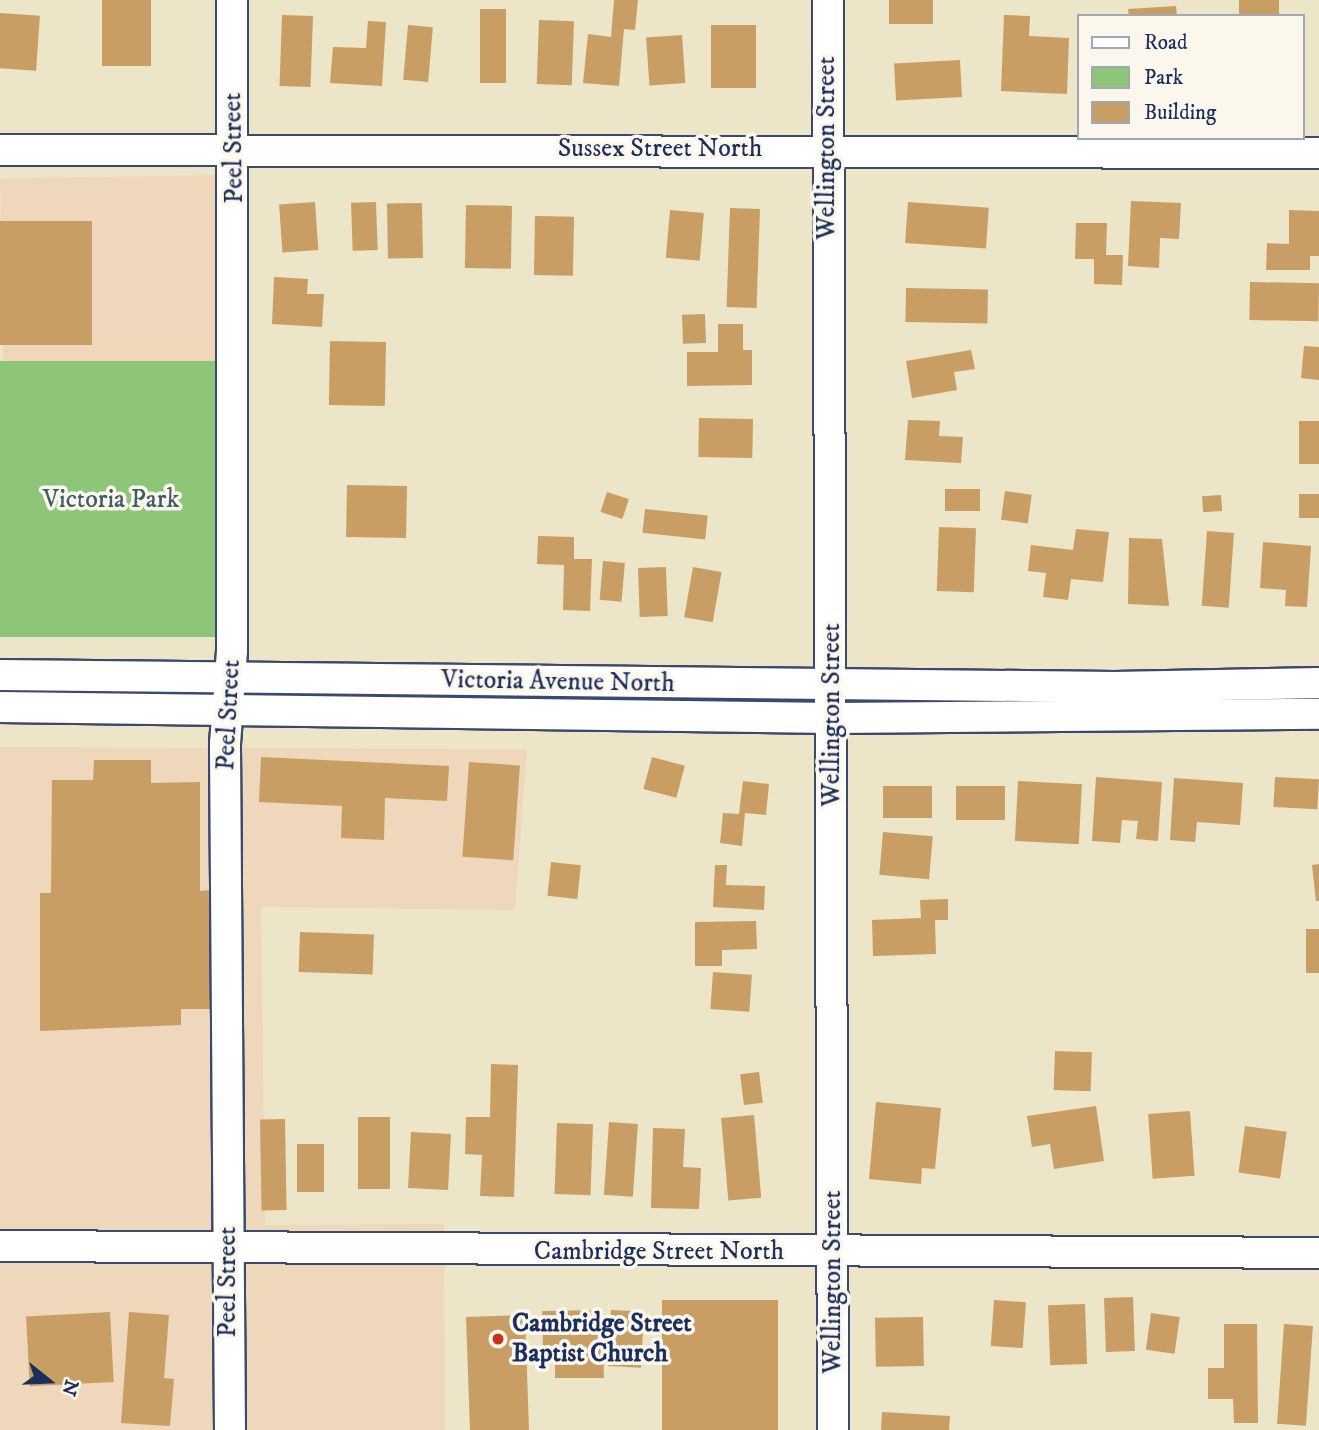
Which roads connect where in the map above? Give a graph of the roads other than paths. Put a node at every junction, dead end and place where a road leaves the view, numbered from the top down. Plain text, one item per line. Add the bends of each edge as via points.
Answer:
1 (232, 0) edge
2 (828, 0) edge
3 (234, 149) junction
4 (827, 149) junction
5 (0, 150) edge
6 (1319, 153) edge
7 (0, 675) edge
8 (230, 677) junction
9 (497, 681) junction
10 (1319, 682) edge
11 (832, 684) junction
12 (1115, 700) junction
13 (0, 707) edge
14 (228, 711) junction
15 (497, 711) junction
16 (1319, 714) edge
17 (834, 718) junction
18 (0, 1246) edge
19 (228, 1249) junction
20 (1319, 1253) edge
21 (833, 1254) junction
22 (230, 1430) edge
23 (833, 1430) edge

1 - 3 street, Peel Street
2 - 4 street, Wellington Street
3 - 4 street, Sussex Street North
3 - 5 street, Sussex Street North
3 - 8 street, Peel Street
4 - 6 street, Sussex Street North
4 - 11 street, Wellington Street
7 - 8 street, Victoria Avenue North
8 - 9 street, Victoria Avenue North
8 - 14 street, Peel Street
9 - 11 street, Victoria Avenue North
9 - 15 street
10 - 12 street, Victoria Avenue North
11 - 12 street, Victoria Avenue North
11 - 17 street, Wellington Street
12 - 16 street, Victoria Avenue North
12 - 17 street, Victoria Avenue North
13 - 14 street, Victoria Avenue North
14 - 15 street, Victoria Avenue North
14 - 19 street, Peel Street
15 - 17 street, Victoria Avenue North
17 - 21 street, Wellington Street
18 - 19 street, Cambridge Street North
19 - 21 street, Cambridge Street North
19 - 22 street, Peel Street
20 - 21 street, Cambridge Street North
21 - 23 street, Wellington Street

